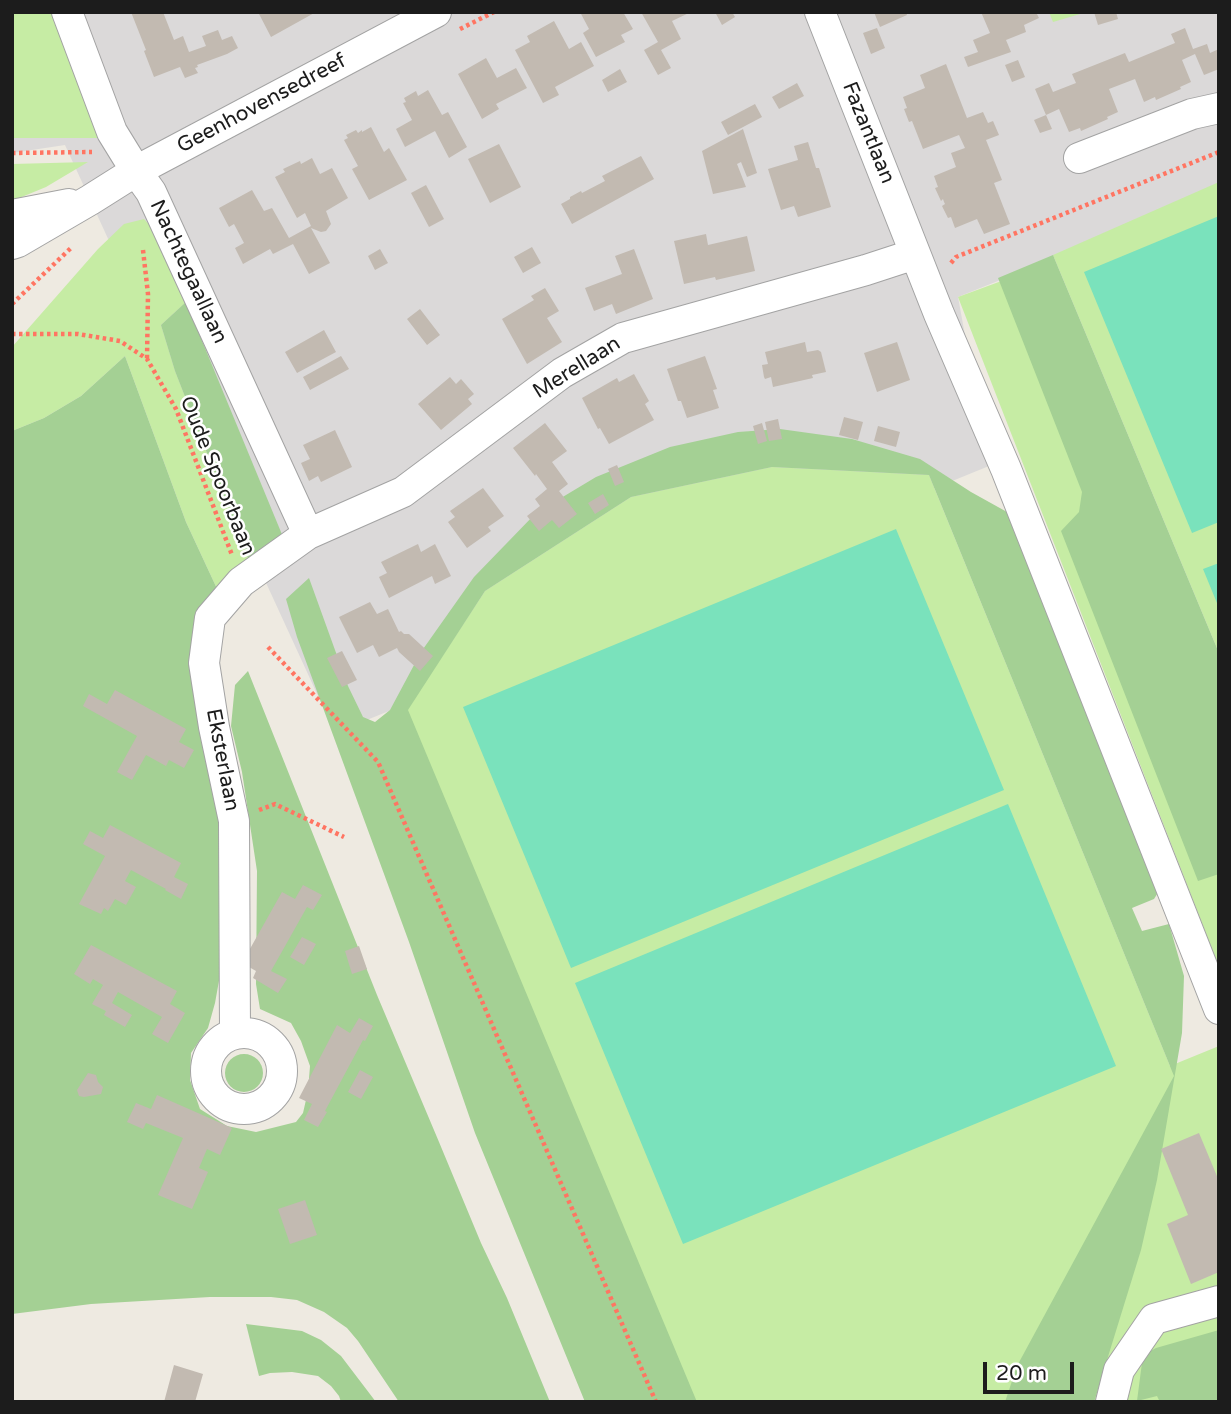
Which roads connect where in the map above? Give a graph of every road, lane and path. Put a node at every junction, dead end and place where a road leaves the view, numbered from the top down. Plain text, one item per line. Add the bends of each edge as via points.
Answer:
1 (67, 12) edge
2 (436, 12) edge
3 (820, 12) edge
4 (1219, 108) edge
5 (1219, 152) edge
6 (12, 153) edge
7 (1079, 158) dead end
8 (130, 162) junction
9 (90, 200) junction
10 (158, 207) junction
11 (12, 215) edge
12 (12, 244) edge
13 (74, 245) dead end
14 (915, 254) junction
15 (952, 272) dead end
16 (12, 304) edge
17 (12, 334) edge
18 (147, 359) junction
19 (308, 534) junction
20 (241, 582) junction
21 (268, 647) dead end
22 (234, 821) junction
23 (344, 837) dead end
24 (1219, 1009) edge
25 (235, 1033) dead end
26 (1219, 1301) edge
27 (656, 1402) edge
28 (1111, 1402) edge

1 - 8 street, Nachtegaallaan via 112,132
2 - 8 street, Geenhovensedreef
3 - 14 street, Fazantlaan
4 - 7 street
5 - 15 path via 956,257
6 - 8 path
8 - 9 street, Geenhovensedreef
8 - 10 street, Nachtegaallaan
9 - 11 street, Geenhovensedreef
9 - 12 street, Geenhovensedreef
10 - 18 path via 143,246
10 - 19 street, Nachtegaallaan
13 - 16 path
14 - 19 street, Merellaan via 623,338 562,373 404,492
14 - 24 street, Fazantlaan via 1006,469
17 - 18 path, Oude Spoorbaan via 78,334 120,341
18 - 20 path, Oude Spoorbaan via 176,409
19 - 20 street, Eksterlaan
20 - 22 street, Eksterlaan via 210,618 204,663
21 - 27 path via 378,762
22 - 23 path via 275,804
22 - 25 street, Eksterlaan
26 - 28 street via 1154,1319 1119,1370

